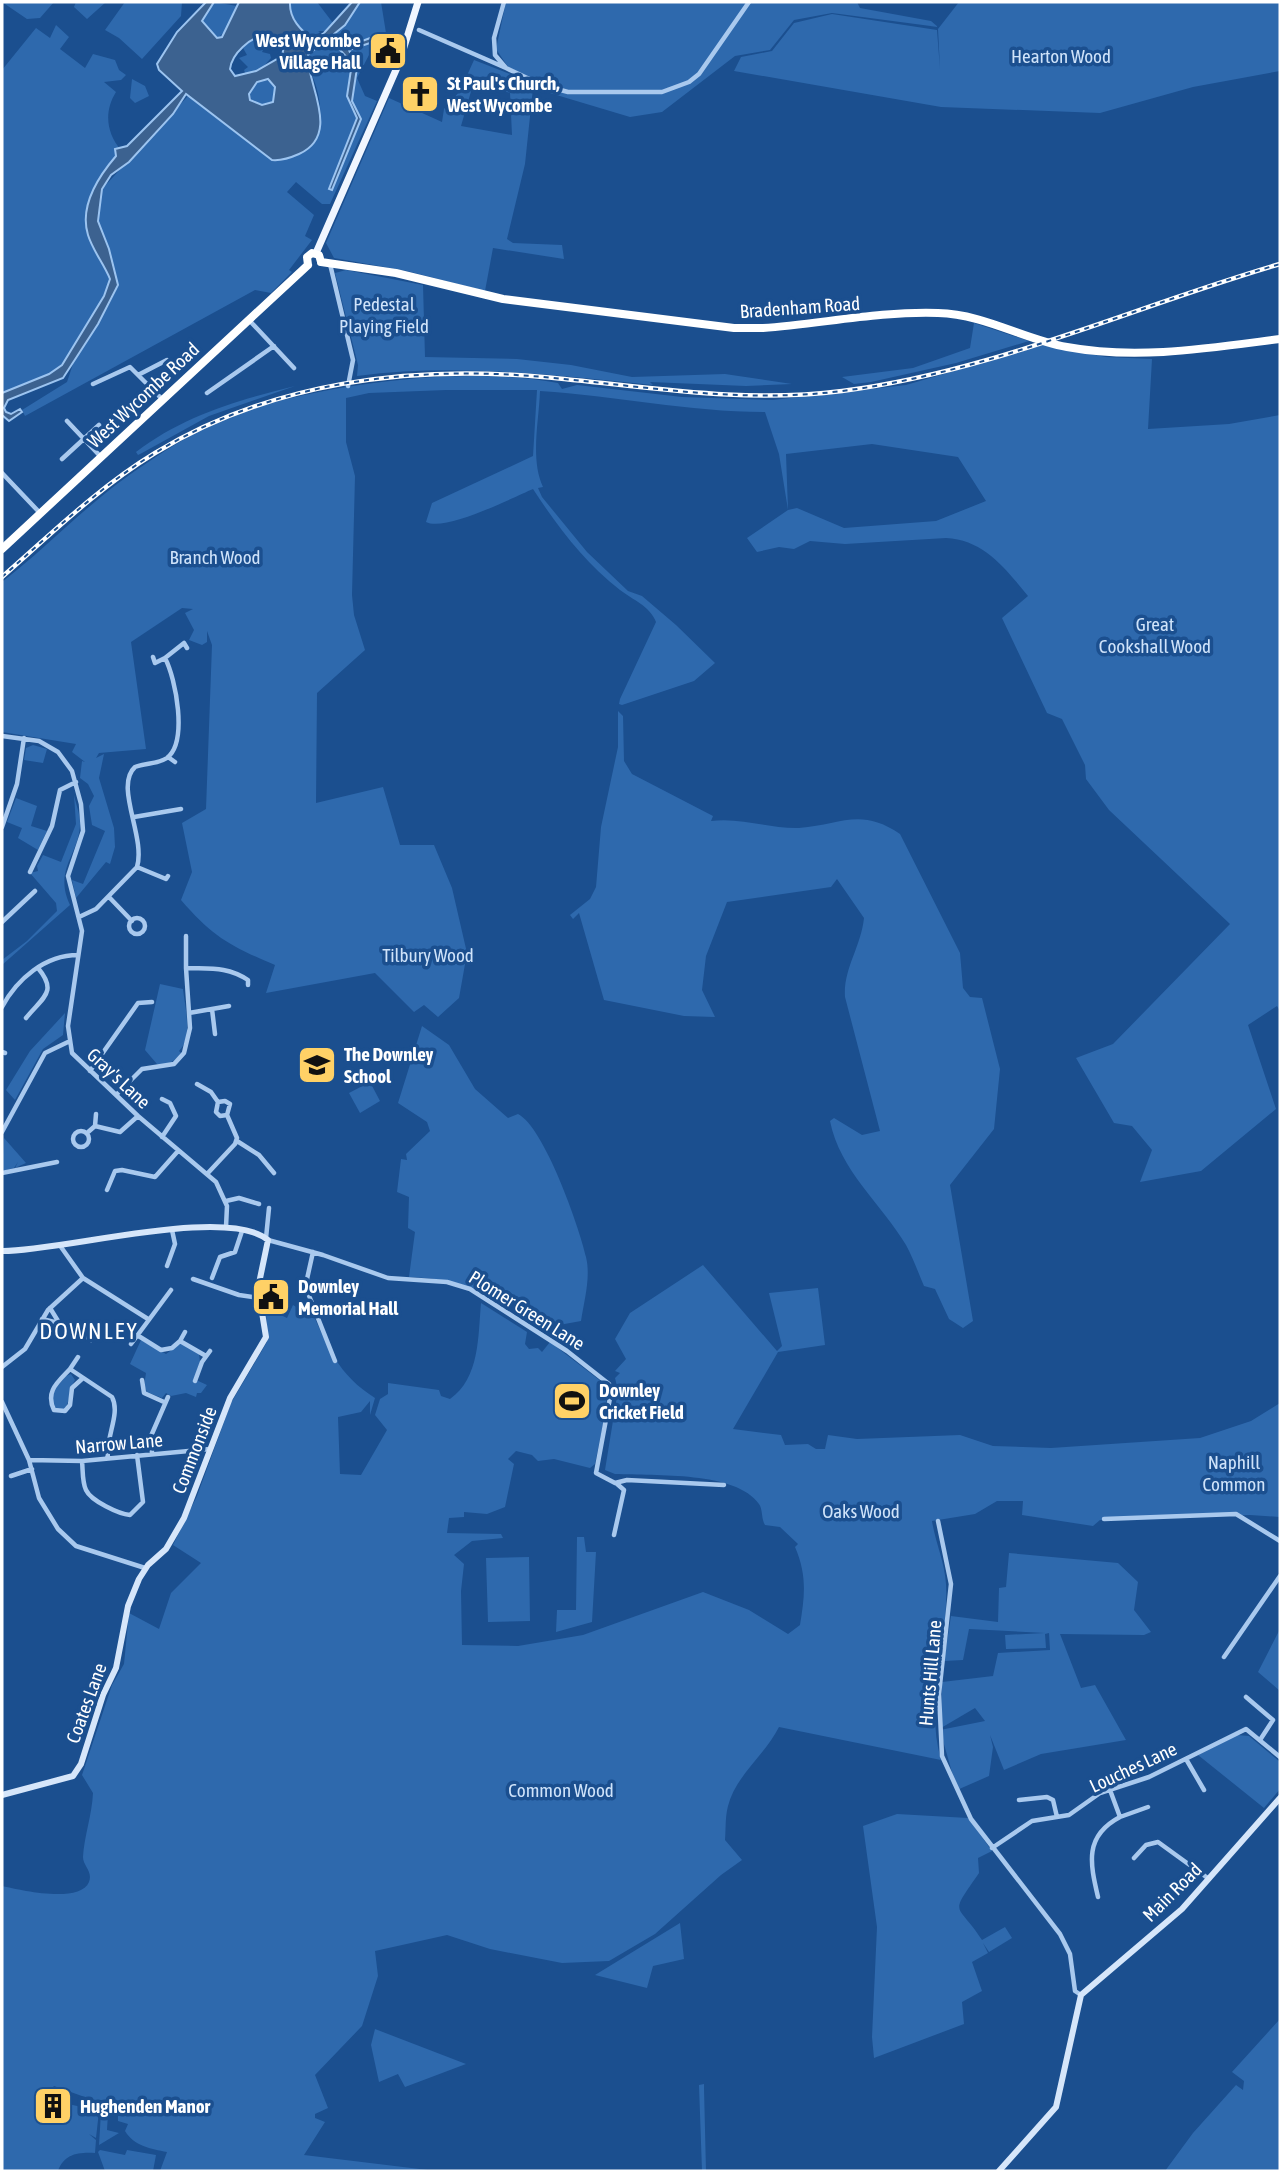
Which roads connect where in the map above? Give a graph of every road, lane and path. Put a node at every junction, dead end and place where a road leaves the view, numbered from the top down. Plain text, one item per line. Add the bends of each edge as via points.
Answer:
1 (418, 2) edge
2 (504, 2) edge
3 (749, 2) edge
4 (415, 28) junction
5 (506, 68) junction
6 (316, 253) junction
7 (325, 263) junction
8 (308, 265) junction
9 (248, 319) junction
10 (1280, 339) edge
11 (274, 346) junction
12 (167, 360) dead end
13 (295, 368) dead end
14 (140, 374) junction
15 (93, 384) dead end
16 (348, 386) dead end
17 (207, 393) dead end
18 (162, 399) junction
19 (67, 421) dead end
20 (99, 425) dead end
21 (84, 439) junction
22 (100, 456) junction
23 (62, 459) dead end
24 (2, 473) edge
25 (40, 513) junction
26 (2, 549) edge
27 (187, 648) dead end
28 (153, 657) dead end
29 (165, 658) junction
30 (2, 736) edge
31 (24, 738) junction
32 (169, 757) junction
33 (175, 762) dead end
34 (76, 782) junction
35 (181, 809) dead end
36 (168, 811) junction
37 (134, 817) junction
38 (169, 820) dead end
39 (2, 827) edge
40 (137, 867) junction
41 (34, 869) dead end
42 (168, 876) dead end
43 (35, 891) dead end
44 (109, 897) junction
45 (79, 917) junction
46 (132, 921) dead end
47 (2, 922) edge
48 (186, 935) dead end
49 (78, 956) junction
50 (38, 968) junction
51 (186, 968) junction
52 (248, 981) dead end
53 (152, 1002) dead end
54 (229, 1006) dead end
55 (2, 1007) edge
56 (212, 1009) junction
57 (189, 1013) junction
58 (26, 1018) dead end
59 (215, 1034) dead end
60 (68, 1042) junction
61 (90, 1071) junction
62 (197, 1084) dead end
63 (117, 1094) junction
64 (162, 1099) dead end
65 (218, 1102) junction
66 (96, 1114) dead end
67 (227, 1115) junction
68 (138, 1116) junction
69 (95, 1126) junction
70 (2, 1132) edge
71 (87, 1133) dead end
72 (162, 1137) junction
73 (237, 1141) junction
74 (178, 1151) junction
75 (57, 1162) dead end
76 (2, 1173) edge
77 (274, 1173) dead end
78 (207, 1174) junction
79 (107, 1190) dead end
80 (226, 1201) junction
81 (259, 1204) dead end
82 (269, 1208) dead end
83 (226, 1227) junction
84 (172, 1230) junction
85 (242, 1231) junction
86 (267, 1239) junction
87 (61, 1247) junction
88 (2, 1251) edge
89 (313, 1252) junction
90 (169, 1264) dead end
91 (83, 1278) junction
92 (212, 1278) dead end
93 (193, 1279) dead end
94 (171, 1290) dead end
95 (259, 1298) junction
96 (50, 1308) junction
97 (41, 1319) junction
98 (148, 1319) junction
99 (58, 1321) junction
100 (186, 1332) dead end
101 (137, 1335) junction
102 (91, 1340) dead end
103 (180, 1341) junction
104 (131, 1344) dead end
105 (210, 1351) dead end
106 (206, 1356) junction
107 (78, 1357) dead end
108 (335, 1361) dead end
109 (2, 1367) edge
110 (70, 1369) junction
111 (83, 1378) junction
112 (142, 1380) dead end
113 (195, 1381) dead end
114 (168, 1396) dead end
115 (164, 1402) junction
116 (2, 1403) edge
117 (211, 1449) junction
118 (152, 1454) junction
119 (137, 1455) junction
120 (108, 1458) junction
121 (29, 1460) junction
122 (82, 1461) junction
123 (32, 1469) junction
124 (11, 1476) dead end
125 (615, 1483) junction
126 (724, 1485) dead end
127 (1104, 1519) dead end
128 (938, 1521) dead end
129 (614, 1535) dead end
130 (1280, 1541) edge
131 (145, 1568) junction
132 (1280, 1576) edge
133 (1224, 1657) dead end
134 (1246, 1698) dead end
135 (1260, 1740) junction
136 (1280, 1757) edge
137 (1186, 1759) junction
138 (1110, 1790) junction
139 (1204, 1790) dead end
140 (2, 1795) edge
141 (1280, 1798) edge
142 (1019, 1800) dead end
143 (1148, 1807) dead end
144 (1057, 1817) junction
145 (1120, 1817) junction
146 (992, 1848) junction
147 (1134, 1858) dead end
148 (1209, 1879) junction
149 (1098, 1897) dead end
150 (1080, 1998) junction
151 (999, 2171) edge

1 - 4 main road
2 - 5 street via 494,50
3 - 5 street via 699,74 662,92 568,92
4 - 5 street
4 - 6 main road
6 - 7 highway
6 - 8 highway via 307,257
7 - 8 highway via 317,268
7 - 10 highway, Bradenham Road via 396,273 505,299 734,328 940,313 992,323 1063,347 1104,352 1155,352
7 - 16 street via 354,360
8 - 9 highway, West Wycombe Road
9 - 11 street
9 - 18 highway, West Wycombe Road
11 - 13 street
11 - 17 street
12 - 14 street
14 - 15 street via 130,367
14 - 18 street
18 - 22 highway, West Wycombe Road
19 - 21 street
20 - 21 street
21 - 22 street
21 - 23 street
22 - 25 highway, West Wycombe Road
24 - 25 street
25 - 26 highway, West Wycombe Road
27 - 29 street via 184,643
28 - 29 street via 155,663
29 - 32 street via 174,678 178,734
30 - 31 street
31 - 34 street via 58,752
31 - 39 street via 17,784
32 - 33 street
32 - 37 street via 129,773 126,788
34 - 41 street via 61,790
34 - 45 street, Gray's Lane via 83,825 68,876
35 - 36 street
36 - 37 street
36 - 38 street
37 - 40 street
40 - 42 street
40 - 44 street
43 - 47 street
44 - 45 street
44 - 46 street
45 - 49 street, Gray's Lane
48 - 51 street
49 - 50 street via 60,956
49 - 60 street, Gray's Lane
50 - 55 street via 19,983
50 - 58 street via 50,985
51 - 52 street via 218,965
51 - 57 street
53 - 61 street via 138,1003
54 - 56 street
56 - 57 street
56 - 59 street
57 - 63 street via 188,1040 179,1060 170,1066 142,1069
60 - 61 street, Gray's Lane via 74,1056
60 - 70 street via 46,1053
61 - 63 street, Gray's Lane
62 - 65 street
63 - 68 street, Gray's Lane
64 - 72 street via 170,1103 176,1116
65 - 67 street via 216,1112
65 - 67 street via 229,1103
66 - 69 street
67 - 73 street
68 - 69 street via 120,1132
68 - 72 street, Gray's Lane
69 - 71 street
72 - 74 street, Gray's Lane
73 - 77 street via 259,1155
73 - 78 street
74 - 78 street, Gray's Lane
74 - 79 street via 155,1177 115,1171
75 - 76 street
78 - 80 street, Gray's Lane
80 - 81 street via 239,1198
80 - 83 street
82 - 86 street
83 - 84 street, Plomer Green Lane
83 - 85 street, Plomer Green Lane
84 - 87 street, Plomer Green Lane
84 - 90 street via 175,1244
85 - 86 street, Plomer Green Lane
85 - 92 street via 235,1252 220,1257
86 - 89 street, Plomer Green Lane
86 - 95 street
87 - 88 street, Plomer Green Lane
87 - 91 street
89 - 108 street via 308,1293
89 - 125 street, Plomer Green Lane via 388,1278 447,1282 470,1289 573,1355 610,1387 596,1473
91 - 96 street
91 - 98 street
93 - 95 street
94 - 98 street
95 - 117 street, Commonside via 266,1337 230,1398
96 - 97 street
96 - 99 street
97 - 99 street
97 - 109 street via 25,1349
98 - 101 street
99 - 102 street
100 - 103 street
101 - 103 street via 162,1350
101 - 104 street
103 - 106 street
105 - 106 street
106 - 113 street
107 - 110 street
110 - 111 street
110 - 111 street via 51,1390 54,1410 68,1409 72,1388
111 - 120 street via 114,1400
112 - 115 street via 144,1394
114 - 115 street
115 - 118 street via 151,1436
116 - 121 street
117 - 118 street, Narrow Lane
117 - 131 street, Commonside via 184,1518 166,1549
118 - 119 street, Narrow Lane
119 - 120 street, Narrow Lane
119 - 122 street via 143,1502 130,1515 89,1494
120 - 122 street, Narrow Lane
121 - 122 street, Narrow Lane
121 - 123 street
123 - 124 street
123 - 131 street via 39,1498 66,1538 98,1555
125 - 126 street
125 - 129 street via 624,1490
127 - 130 street via 1236,1514
128 - 146 street, Hunts Hill Lane via 951,1584 939,1694 942,1756 971,1819
131 - 140 street, Coates Lane via 128,1606 116,1668 77,1772
132 - 133 street
134 - 135 street via 1273,1720
135 - 136 street
135 - 137 street, Louches Lane via 1246,1729
137 - 138 street, Louches Lane
137 - 139 street
138 - 144 street, Louches Lane via 1069,1815
138 - 145 street
141 - 148 street, Main Road
142 - 144 street via 1054,1800
143 - 145 street
144 - 146 street, Louches Lane via 1032,1821
145 - 149 street via 1097,1836 1091,1867
146 - 150 street, Hunts Hill Lane via 1060,1934 1070,1954
147 - 148 street via 1151,1842 1158,1842
148 - 150 street, Main Road via 1167,1923
150 - 151 street via 1056,2107

